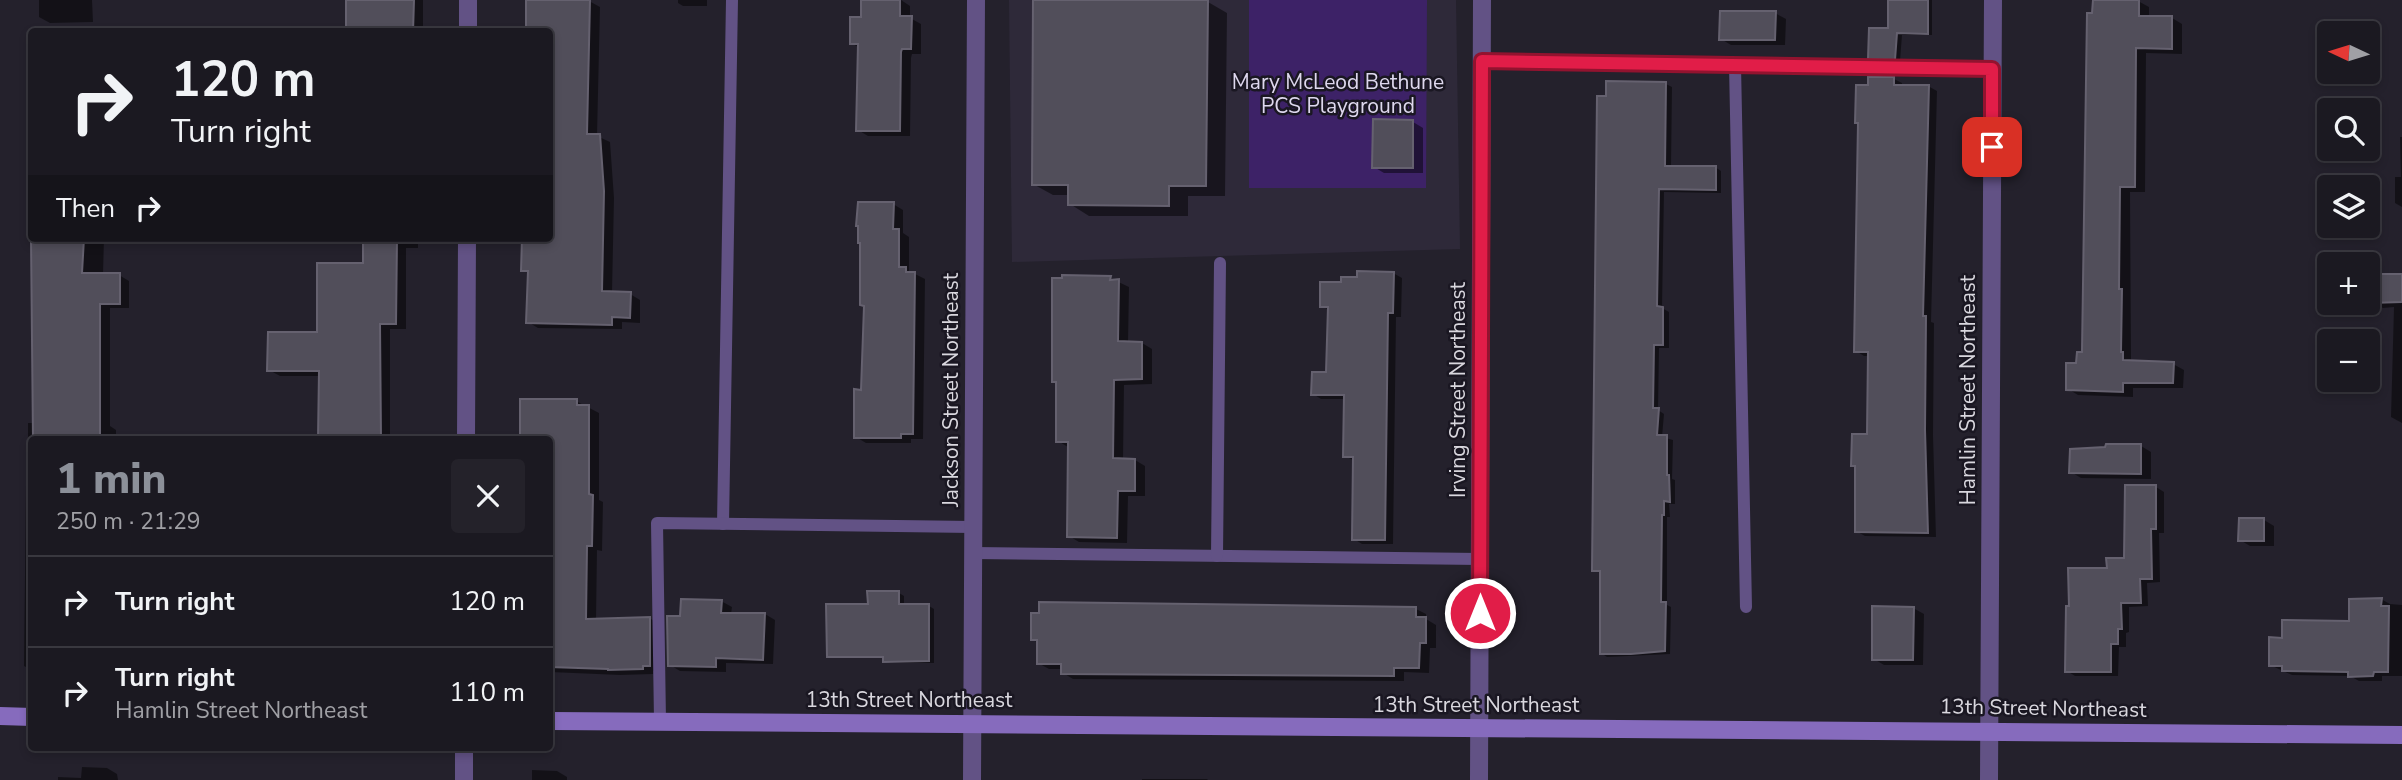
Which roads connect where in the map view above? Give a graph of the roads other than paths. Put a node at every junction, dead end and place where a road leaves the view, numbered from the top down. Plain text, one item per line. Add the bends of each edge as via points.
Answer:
1 (468, 0) edge
2 (732, 0) edge
3 (976, 0) edge
4 (1482, 0) edge
5 (1993, 0) edge
6 (468, 28) edge
7 (1482, 61) junction
8 (1734, 65) junction
9 (1992, 69) junction
10 (467, 242) edge
11 (1220, 263) dead end
12 (466, 436) edge
13 (723, 524) junction
14 (973, 527) junction
15 (973, 553) junction
16 (1217, 556) junction
17 (1480, 559) junction
18 (1745, 607) dead end
19 (0, 716) edge
20 (28, 717) edge
21 (553, 721) edge
22 (660, 721) junction
23 (972, 723) junction
24 (1479, 728) junction
25 (1989, 730) junction
26 (2402, 735) edge
27 (464, 751) edge
28 (464, 780) edge
29 (972, 780) edge
30 (1479, 780) edge
31 (1989, 780) edge

1 - 6 street
2 - 13 lane
3 - 14 street, Jackson Street Northeast
4 - 7 street, Irving Street Northeast
5 - 9 street, Hamlin Street Northeast
7 - 8 lane
7 - 17 street, Irving Street Northeast
8 - 9 lane
8 - 18 lane
9 - 25 street, Hamlin Street Northeast
10 - 12 street
11 - 16 lane
13 - 14 lane
13 - 22 lane via 657,523
14 - 15 street, Jackson Street Northeast
15 - 16 lane
15 - 23 street, Jackson Street Northeast
16 - 17 lane
17 - 24 street, Irving Street Northeast
19 - 20 street
21 - 22 street, 13th Street Northeast
22 - 23 street, 13th Street Northeast
23 - 24 street, 13th Street Northeast
23 - 29 street, Jackson Street Northeast
24 - 25 street, 13th Street Northeast
24 - 30 street, Irving Street Northeast
25 - 26 street, 13th Street Northeast
25 - 31 street, Hamlin Street Northeast
27 - 28 street

